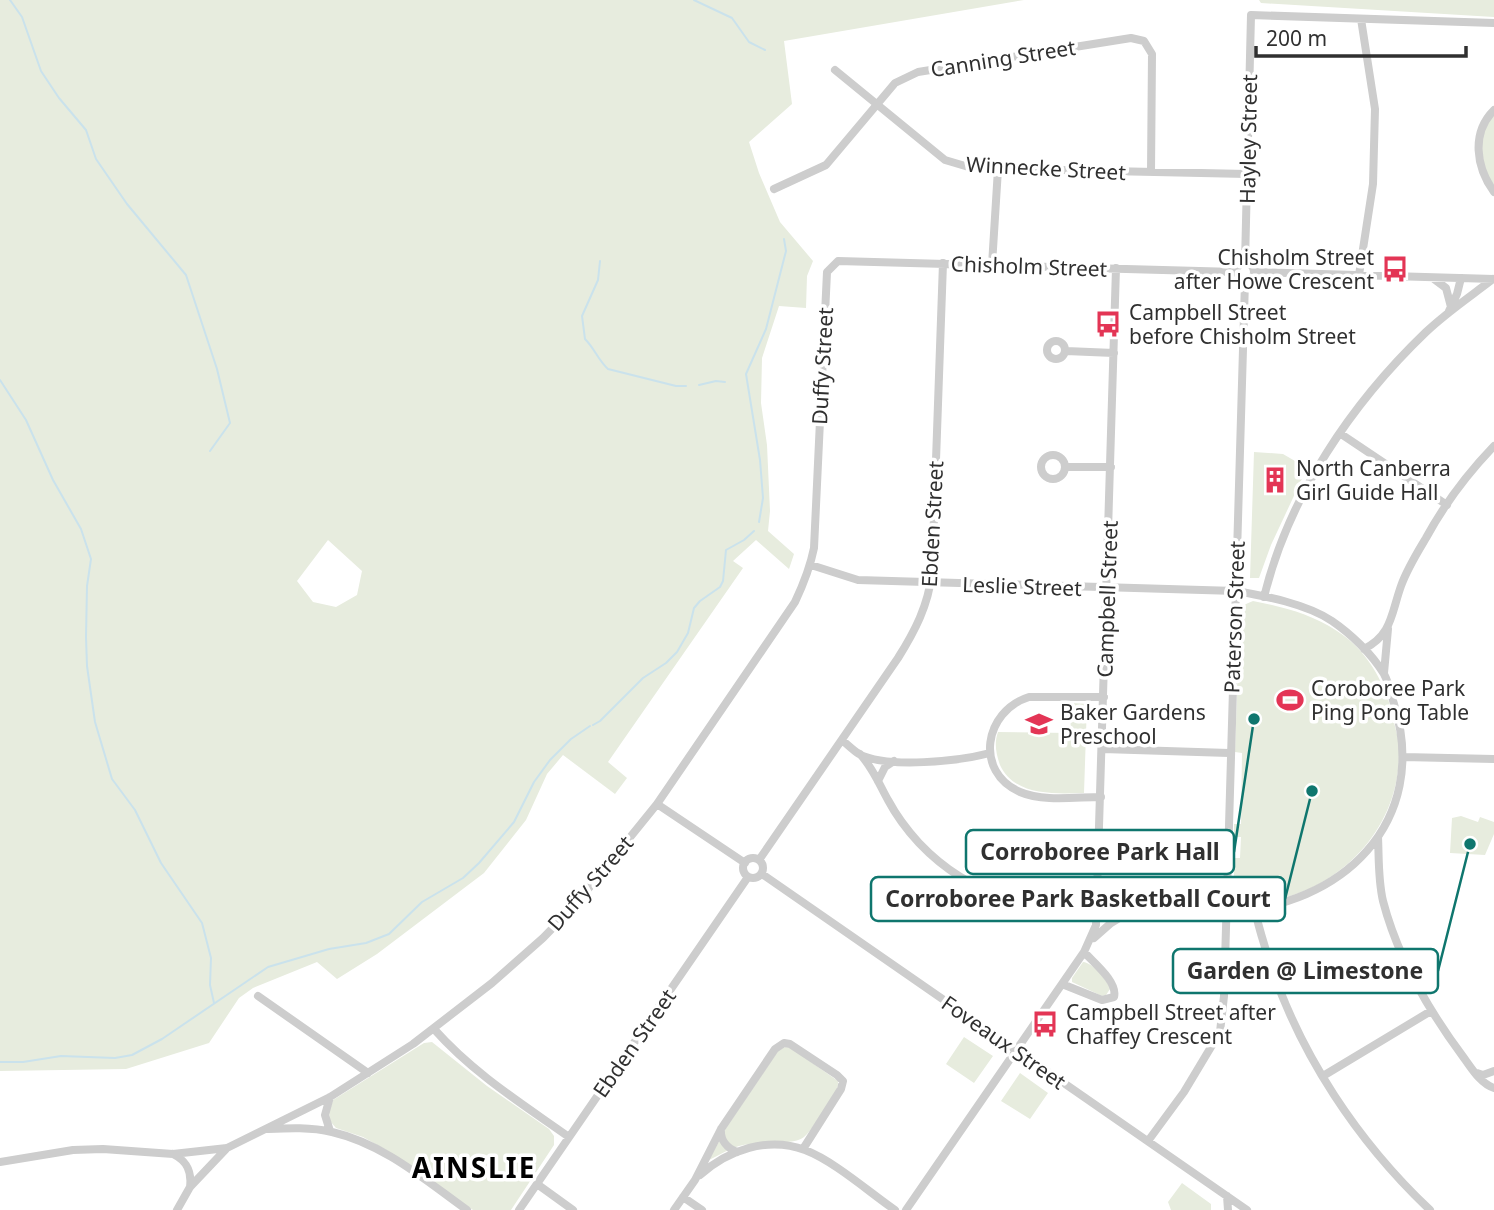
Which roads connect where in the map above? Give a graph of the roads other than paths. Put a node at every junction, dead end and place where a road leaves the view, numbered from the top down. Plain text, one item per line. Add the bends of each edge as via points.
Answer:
1 (1361, 19) junction
2 (1494, 23) edge
3 (835, 70) dead end
4 (878, 104) junction
5 (1494, 110) edge
6 (998, 169) junction
7 (1151, 172) junction
8 (1247, 174) junction
9 (774, 189) dead end
10 (1494, 192) edge
11 (943, 263) junction
12 (1245, 263) junction
13 (992, 265) junction
14 (1116, 268) junction
15 (827, 272) joint
16 (1236, 272) junction
17 (1254, 272) junction
18 (1359, 275) junction
19 (1432, 278) junction
20 (1461, 278) junction
21 (1494, 279) edge
22 (1245, 281) junction
23 (1449, 310) junction
24 (1066, 351) dead end
25 (1114, 353) junction
26 (1341, 434) junction
27 (1494, 446) edge
28 (1065, 467) dead end
29 (1111, 467) junction
30 (1447, 505) junction
31 (811, 565) junction
32 (930, 583) junction
33 (1107, 588) junction
34 (1236, 591) junction
35 (1264, 597) junction
36 (1388, 626) junction
37 (1364, 649) junction
38 (1384, 673) junction
39 (1104, 697) junction
40 (842, 740) junction
41 (1103, 749) junction
42 (990, 753) junction
43 (1229, 753) junction
44 (860, 754) junction
45 (1403, 757) junction
46 (1493, 759) edge
47 (894, 761) junction
48 (878, 781) junction
49 (1101, 797) junction
50 (657, 804) junction
51 (1378, 837) junction
52 (759, 860) junction
53 (745, 863) junction
54 (762, 874) junction
55 (748, 877) junction
56 (1098, 907) junction
57 (1135, 908) junction
58 (1255, 909) junction
59 (1227, 911) junction
60 (1092, 940) junction
61 (1084, 951) junction
62 (1062, 984) junction
63 (258, 996) dead end
64 (1431, 1011) junction
65 (434, 1029) junction
66 (1016, 1050) junction
67 (1494, 1071) edge
68 (1474, 1072) junction
69 (368, 1073) junction
70 (1323, 1076) junction
71 (1494, 1088) edge
72 (330, 1097) junction
73 (265, 1129) junction
74 (721, 1129) junction
75 (330, 1131) junction
76 (569, 1137) junction
77 (1148, 1142) junction
78 (227, 1148) junction
79 (803, 1149) junction
80 (737, 1152) junction
81 (173, 1154) junction
82 (0, 1162) edge
83 (695, 1180) junction
84 (537, 1184) junction
85 (190, 1187) junction
86 (1227, 1196) junction
87 (683, 1197) junction
88 (1428, 1209) edge
89 (177, 1210) edge
90 (467, 1210) edge
91 (519, 1210) edge
92 (573, 1210) edge
93 (674, 1210) edge
94 (702, 1210) edge
95 (895, 1210) edge
96 (906, 1210) edge
97 (1228, 1210) edge
98 (1247, 1210) edge

1 - 2 street
1 - 8 street, Hayley Street via 1251,15
1 - 18 street via 1376,109 1373,184
3 - 4 street, Winnecke Street
4 - 6 street, Winnecke Street via 945,160
4 - 7 street, Canning Street via 895,83 918,72 1137,38 1153,54
4 - 9 street, Canning Street via 827,165
5 - 10 street via 1482,127 1478,145 1483,176
6 - 7 street, Winnecke Street
6 - 13 street
7 - 8 street, Winnecke Street
8 - 12 street, Hayley Street
11 - 13 street, Chisholm Street
11 - 15 street, Chisholm Street via 838,261
11 - 32 street, Ebden Street
12 - 16 street
12 - 17 street
13 - 14 street, Chisholm Street
14 - 16 street, Chisholm Street
14 - 25 street, Campbell Street
15 - 31 street, Duffy Street
16 - 22 street
17 - 18 street
17 - 22 street
18 - 19 street
19 - 20 street
19 - 23 street via 1446,288
20 - 21 street
20 - 23 street
21 - 23 street
22 - 34 street, Paterson Street
23 - 26 street via 1370,392
24 - 25 street
25 - 29 street, Campbell Street
26 - 30 street
26 - 35 street via 1320,464 1289,526
27 - 30 street
28 - 29 street
29 - 33 street, Campbell Street
30 - 36 street via 1402,584
31 - 32 street, Leslie Street via 858,580
31 - 50 street, Duffy Street via 795,602
32 - 33 street, Leslie Street
32 - 40 street, Ebden Street via 916,628
33 - 34 street, Leslie Street
33 - 39 street, Campbell Street
34 - 35 street, Leslie Street
34 - 43 street, Paterson Street
35 - 37 street, Leslie Street via 1329,620
36 - 37 street via 1377,642
36 - 38 street
37 - 38 street, Leslie Street
38 - 45 street via 1399,719
39 - 41 street, Campbell Street
39 - 42 street via 1018,701 1002,712 996,723
40 - 44 street
40 - 52 street, Ebden Street
41 - 43 street
41 - 49 street, Campbell Street
42 - 47 street via 950,761
42 - 49 street via 1000,776 1022,793
43 - 59 street, Paterson Street
44 - 47 street
44 - 48 street
45 - 46 street
45 - 51 street via 1398,792
47 - 48 street
48 - 56 street via 914,837 962,877 1030,904
49 - 56 street, Campbell Street
50 - 53 street
50 - 65 street, Duffy Street via 543,938
51 - 58 street via 1360,859 1327,885
51 - 64 street via 1386,910 1403,957
52 - 53 street
52 - 54 street
53 - 55 street
54 - 55 street
54 - 66 street, Foveaux Street
55 - 76 street, Ebden Street
56 - 57 street
56 - 60 street, Campbell Street
57 - 59 street
57 - 60 street, Campbell Street
58 - 59 street
58 - 70 street via 1278,989
59 - 77 street, Paterson Street via 1220,1032
60 - 61 street, Campbell Street
61 - 62 street, Campbell Street
61 - 62 street via 1113,984 1114,997 1102,1000
62 - 66 street, Campbell Street
63 - 69 street
64 - 68 street
64 - 70 street
65 - 69 street, Duffy Street
65 - 76 street via 479,1074
66 - 77 street, Foveaux Street
66 - 96 street, Campbell Street
67 - 68 street
68 - 71 street
69 - 72 street, Duffy Street
70 - 88 street via 1378,1154
72 - 73 street, Duffy Street
72 - 75 street via 325,1115
73 - 75 street
73 - 78 street, Duffy Street
74 - 79 street via 775,1049 790,1044 843,1081
74 - 80 street via 725,1143
74 - 83 street
75 - 90 street via 375,1147
76 - 84 street, Ebden Street
77 - 86 street, Foveaux Street
78 - 81 street, Duffy Street
78 - 85 street
79 - 80 street via 777,1145
79 - 95 street
80 - 83 street via 711,1165
81 - 82 street, Duffy Street via 84,1149
81 - 85 street via 189,1168
83 - 87 street
84 - 91 street, Ebden Street
84 - 92 street
85 - 89 street
86 - 97 street
86 - 98 street, Foveaux Street
87 - 93 street
87 - 94 street

